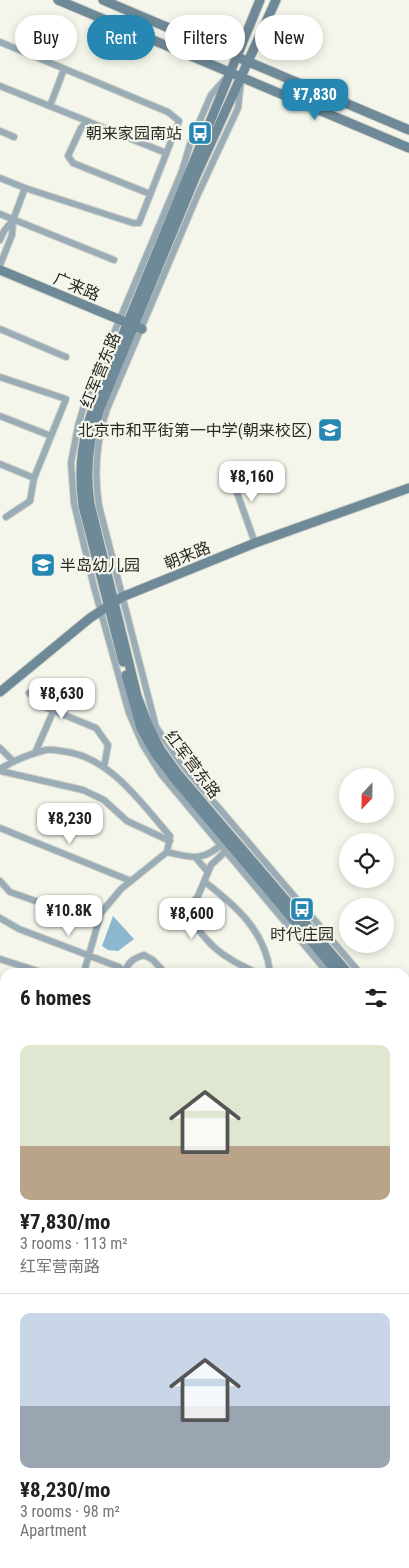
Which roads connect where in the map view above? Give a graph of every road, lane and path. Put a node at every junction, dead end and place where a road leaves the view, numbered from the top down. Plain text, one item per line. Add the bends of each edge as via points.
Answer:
1 (58, 0) edge
2 (103, 0) edge
3 (260, 0) edge
4 (276, 0) edge
5 (165, 26) edge
6 (245, 35) edge
7 (0, 42) edge
8 (212, 60) edge
9 (235, 60) edge
10 (245, 60) edge
11 (249, 62) junction
12 (210, 64) junction
13 (64, 68) junction
14 (268, 70) junction
15 (230, 73) junction
16 (242, 77) junction
17 (0, 86) edge
18 (262, 86) junction
19 (50, 106) junction
20 (87, 121) junction
21 (409, 130) edge
22 (0, 131) edge
23 (14, 137) dead end
24 (409, 148) edge
25 (166, 153) junction
26 (0, 178) edge
27 (25, 188) junction
28 (150, 194) junction
29 (0, 214) edge
30 (13, 220) junction
31 (0, 240) edge
32 (114, 260) dead end
33 (0, 265) edge
34 (0, 270) edge
35 (119, 320) junction
36 (134, 326) junction
37 (0, 330) edge
38 (66, 357) dead end
39 (0, 377) edge
40 (0, 416) edge
41 (51, 436) junction
42 (0, 464) edge
43 (229, 470) dead end
44 (34, 478) junction
45 (409, 488) edge
46 (6, 517) dead end
47 (255, 544) junction
48 (111, 604) junction
49 (90, 691) dead end
50 (0, 692) edge
51 (29, 693) dead end
52 (54, 711) junction
53 (0, 748) edge
54 (35, 753) junction
55 (13, 761) junction
56 (104, 767) junction
57 (0, 770) edge
58 (0, 828) edge
59 (240, 832) junction
60 (170, 840) junction
61 (228, 843) junction
62 (167, 852) junction
63 (195, 857) junction
64 (208, 872) junction
65 (0, 881) edge
66 (131, 881) junction
67 (205, 882) junction
68 (0, 918) edge
69 (98, 923) junction
70 (89, 957) junction
71 (0, 959) edge
72 (28, 968) edge
73 (85, 968) edge
74 (120, 968) edge
75 (127, 968) edge
76 (160, 968) edge
77 (247, 968) edge
78 (269, 968) edge
79 (324, 968) edge
80 (334, 968) edge
81 (343, 968) edge
82 (356, 968) edge

1 - 12 street
2 - 5 street
3 - 6 street, 红军营东路
4 - 11 street, 红军营东路
7 - 13 street
8 - 12 street
9 - 15 street, 红军营东路
10 - 11 street
11 - 14 street
11 - 16 street, 红军营东路
12 - 15 street
13 - 19 street
13 - 25 street via 168,112 179,120
14 - 18 street
14 - 21 street
15 - 16 street
15 - 35 street via 211,94
15 - 36 street, 红军营东路
16 - 18 street
16 - 36 street, 红军营东路
17 - 19 street
18 - 24 street
19 - 20 street
20 - 25 street
20 - 28 street via 68,156 73,164
22 - 23 street
25 - 28 street
26 - 27 street
27 - 28 street via 133,223 139,223
27 - 30 street
29 - 30 street
30 - 31 street
30 - 32 street
30 - 33 street via 12,235
34 - 35 street, 广来路
35 - 36 street, 广来路
35 - 48 street via 85,402 71,463 74,503
36 - 48 street via 104,418 97,453 95,482
36 - 48 street, 红军营东路 via 91,414 83,441 81,464 83,506
37 - 38 street
39 - 41 street via 66,399
40 - 41 street
41 - 44 street
42 - 44 street
43 - 47 street
44 - 46 street via 30,501
45 - 47 street, 朝来路
47 - 48 street, 朝来路
48 - 50 street, 朝来路
48 - 59 street via 156,727 183,766
48 - 61 street, 红军营东路 via 131,698 141,728 173,778
49 - 52 street via 71,685 63,689
51 - 52 street via 44,707
52 - 54 street
52 - 56 street via 96,728 108,745
53 - 55 street
54 - 55 street
54 - 56 street via 48,750 74,752
55 - 57 street
56 - 60 street via 128,788 170,836
57 - 60 street via 83,790 104,800 127,820
58 - 66 street
59 - 61 street
59 - 82 street
60 - 62 street
61 - 63 street via 205,857
61 - 64 street
61 - 79 street
61 - 80 street, 红军营东路
61 - 81 street, 红军营东路
62 - 63 street
62 - 66 street
63 - 64 street
64 - 67 street
65 - 69 street via 10,892
66 - 69 street via 101,912
67 - 77 street via 187,914 203,937 225,957
67 - 78 street via 233,903 261,938
68 - 70 street
69 - 70 street
70 - 73 street
70 - 74 street
71 - 72 street
75 - 76 street via 134,958 144,955

